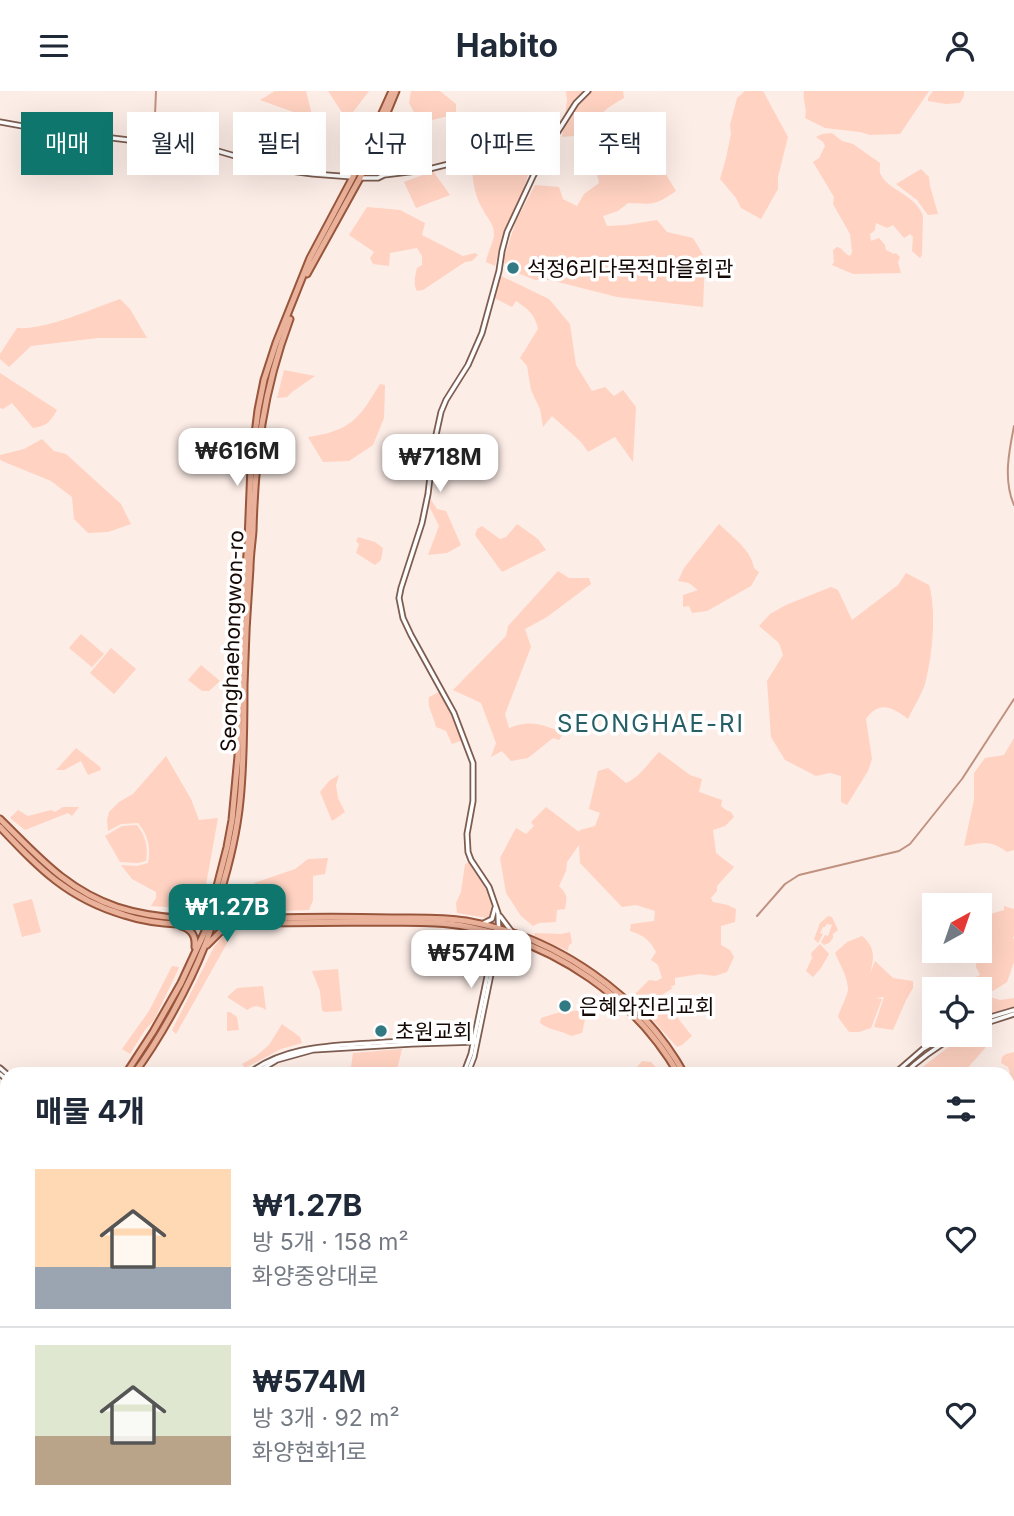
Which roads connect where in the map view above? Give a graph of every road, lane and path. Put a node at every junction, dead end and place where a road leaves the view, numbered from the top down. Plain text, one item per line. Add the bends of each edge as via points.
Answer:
1 (394, 91) edge
2 (588, 91) edge
3 (0, 121) edge
4 (560, 128) edge
5 (446, 165) edge
6 (534, 175) edge
7 (357, 177) junction
8 (0, 822) edge
9 (221, 872) junction
10 (220, 893) junction
11 (497, 909) junction
12 (184, 918) junction
13 (210, 921) junction
14 (238, 921) junction
15 (174, 924) junction
16 (482, 927) junction
17 (498, 931) junction
18 (513, 936) junction
19 (204, 947) junction
20 (495, 947) junction
21 (195, 950) junction
22 (1014, 1012) edge
23 (992, 1018) edge
24 (475, 1041) junction
25 (926, 1047) edge
26 (937, 1047) edge
27 (130, 1067) edge
28 (138, 1067) edge
29 (258, 1067) edge
30 (469, 1067) edge
31 (674, 1067) edge
32 (680, 1067) edge
33 (902, 1067) edge
34 (911, 1067) edge

1 - 7 main road, Seonghaehongwon-ro
2 - 4 street
3 - 7 street via 218,151 283,170
5 - 7 street via 378,178
6 - 11 street via 507,232 477,347 441,412 424,515 399,598 411,635 445,695 468,750 473,801 467,846
7 - 9 main road, Seonghaehongwon-ro via 310,258 276,343 258,410 251,466 236,780
7 - 10 main road, Seonghaehongwon-ro via 309,270 281,341 263,410 253,503 244,757 237,823
8 - 12 main road via 80,890 117,907
8 - 15 main road via 39,868 73,893 127,916
9 - 12 main road via 205,909
9 - 13 main road, Seonghaehongwon-ro
10 - 13 main road, Seonghaehongwon-ro
10 - 14 main road via 222,909
11 - 16 street
11 - 17 street
11 - 18 street
12 - 13 main road
13 - 14 main road
13 - 15 main road
13 - 19 main road
13 - 21 main road
14 - 16 main road via 439,918
14 - 19 main road
15 - 21 main road via 192,932
16 - 17 main road
16 - 20 main road
17 - 18 main road
17 - 20 street
18 - 20 main road
18 - 31 main road via 568,964 611,994 657,1040
18 - 32 main road via 533,940 571,959 617,993 664,1041
19 - 28 main road
20 - 24 street
21 - 27 main road
22 - 23 street
24 - 29 street via 313,1047
24 - 30 street
25 - 33 street
26 - 34 street

